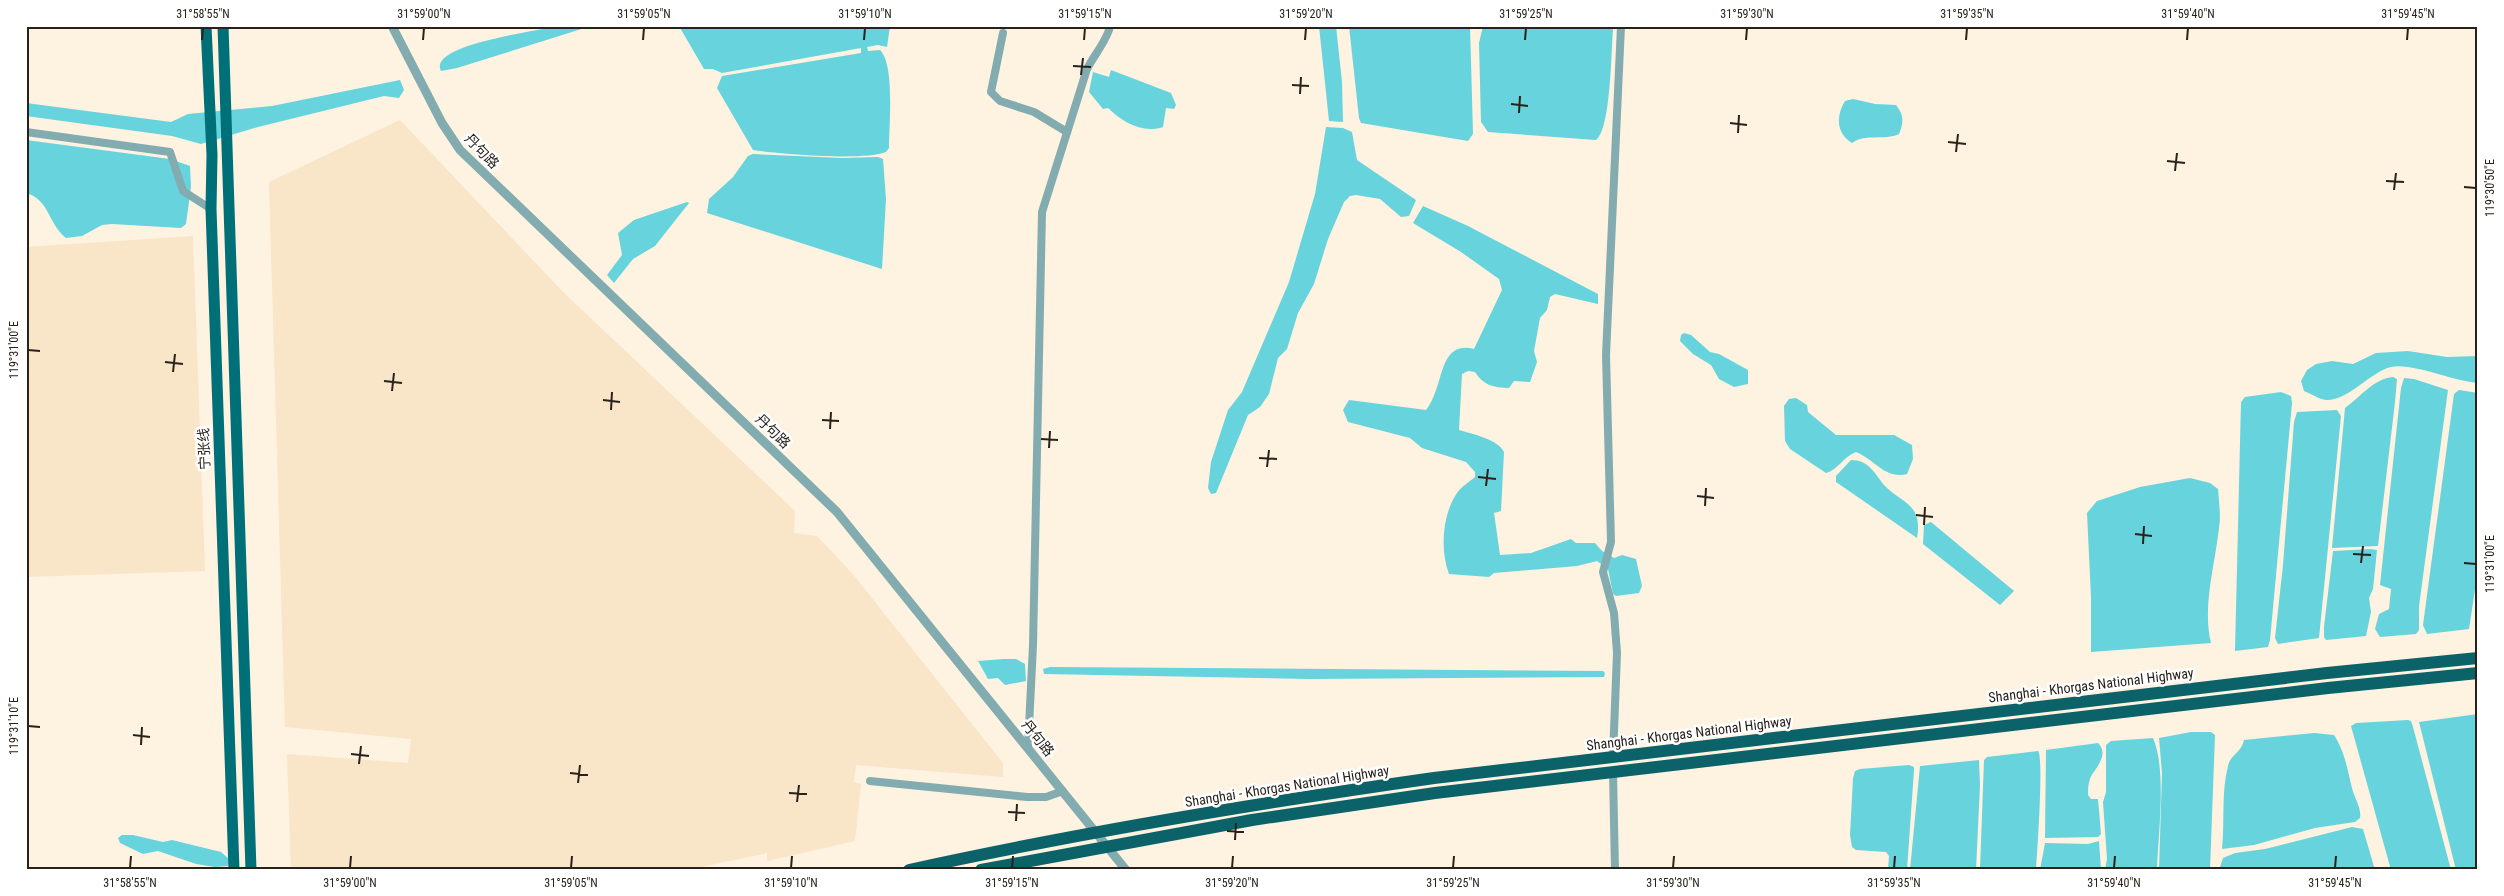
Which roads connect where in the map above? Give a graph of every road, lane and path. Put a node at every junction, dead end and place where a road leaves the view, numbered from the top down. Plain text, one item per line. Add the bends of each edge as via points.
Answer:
1 (206, 26) edge
2 (223, 26) edge
3 (392, 26) edge
4 (1110, 26) edge
5 (1621, 26) edge
6 (1003, 33) dead end
7 (26, 132) edge
8 (1067, 132) junction
9 (210, 210) junction
10 (2478, 658) edge
11 (2478, 673) edge
12 (1028, 747) junction
13 (1613, 756) junction
14 (1613, 772) junction
15 (870, 781) dead end
16 (1063, 791) junction
17 (1096, 833) junction
18 (1109, 847) junction
19 (234, 870) edge
20 (251, 870) edge
21 (909, 870) edge
22 (981, 870) edge
23 (1126, 870) edge
24 (1615, 870) edge

1 - 9 main road, 宁张线 via 212,155
2 - 20 main road
3 - 12 street, 丹句路 via 442,124 460,150 838,512
4 - 8 street via 1108,36 1097,48 1087,69
5 - 13 street via 1606,355 1611,542 1603,572 1614,613 1617,653
6 - 8 street via 991,92 1000,101 1034,112
7 - 9 street via 170,152 183,192
8 - 12 street via 1042,212
9 - 19 main road, 宁张线
10 - 13 highway, Shanghai - Khorgas National Highway
11 - 14 highway, Shanghai - Khorgas National Highway
12 - 16 street, 丹句路
13 - 14 highway
13 - 17 highway, Shanghai - Khorgas National Highway via 1341,791
14 - 18 highway, Shanghai - Khorgas National Highway via 1426,794 1252,820
14 - 24 street
15 - 16 street via 1027,797 1046,797
16 - 17 street, 丹句路
17 - 18 street, 丹句路
17 - 21 highway, Shanghai - Khorgas National Highway via 1015,846
18 - 22 highway, Shanghai - Khorgas National Highway
18 - 23 street, 丹句路

